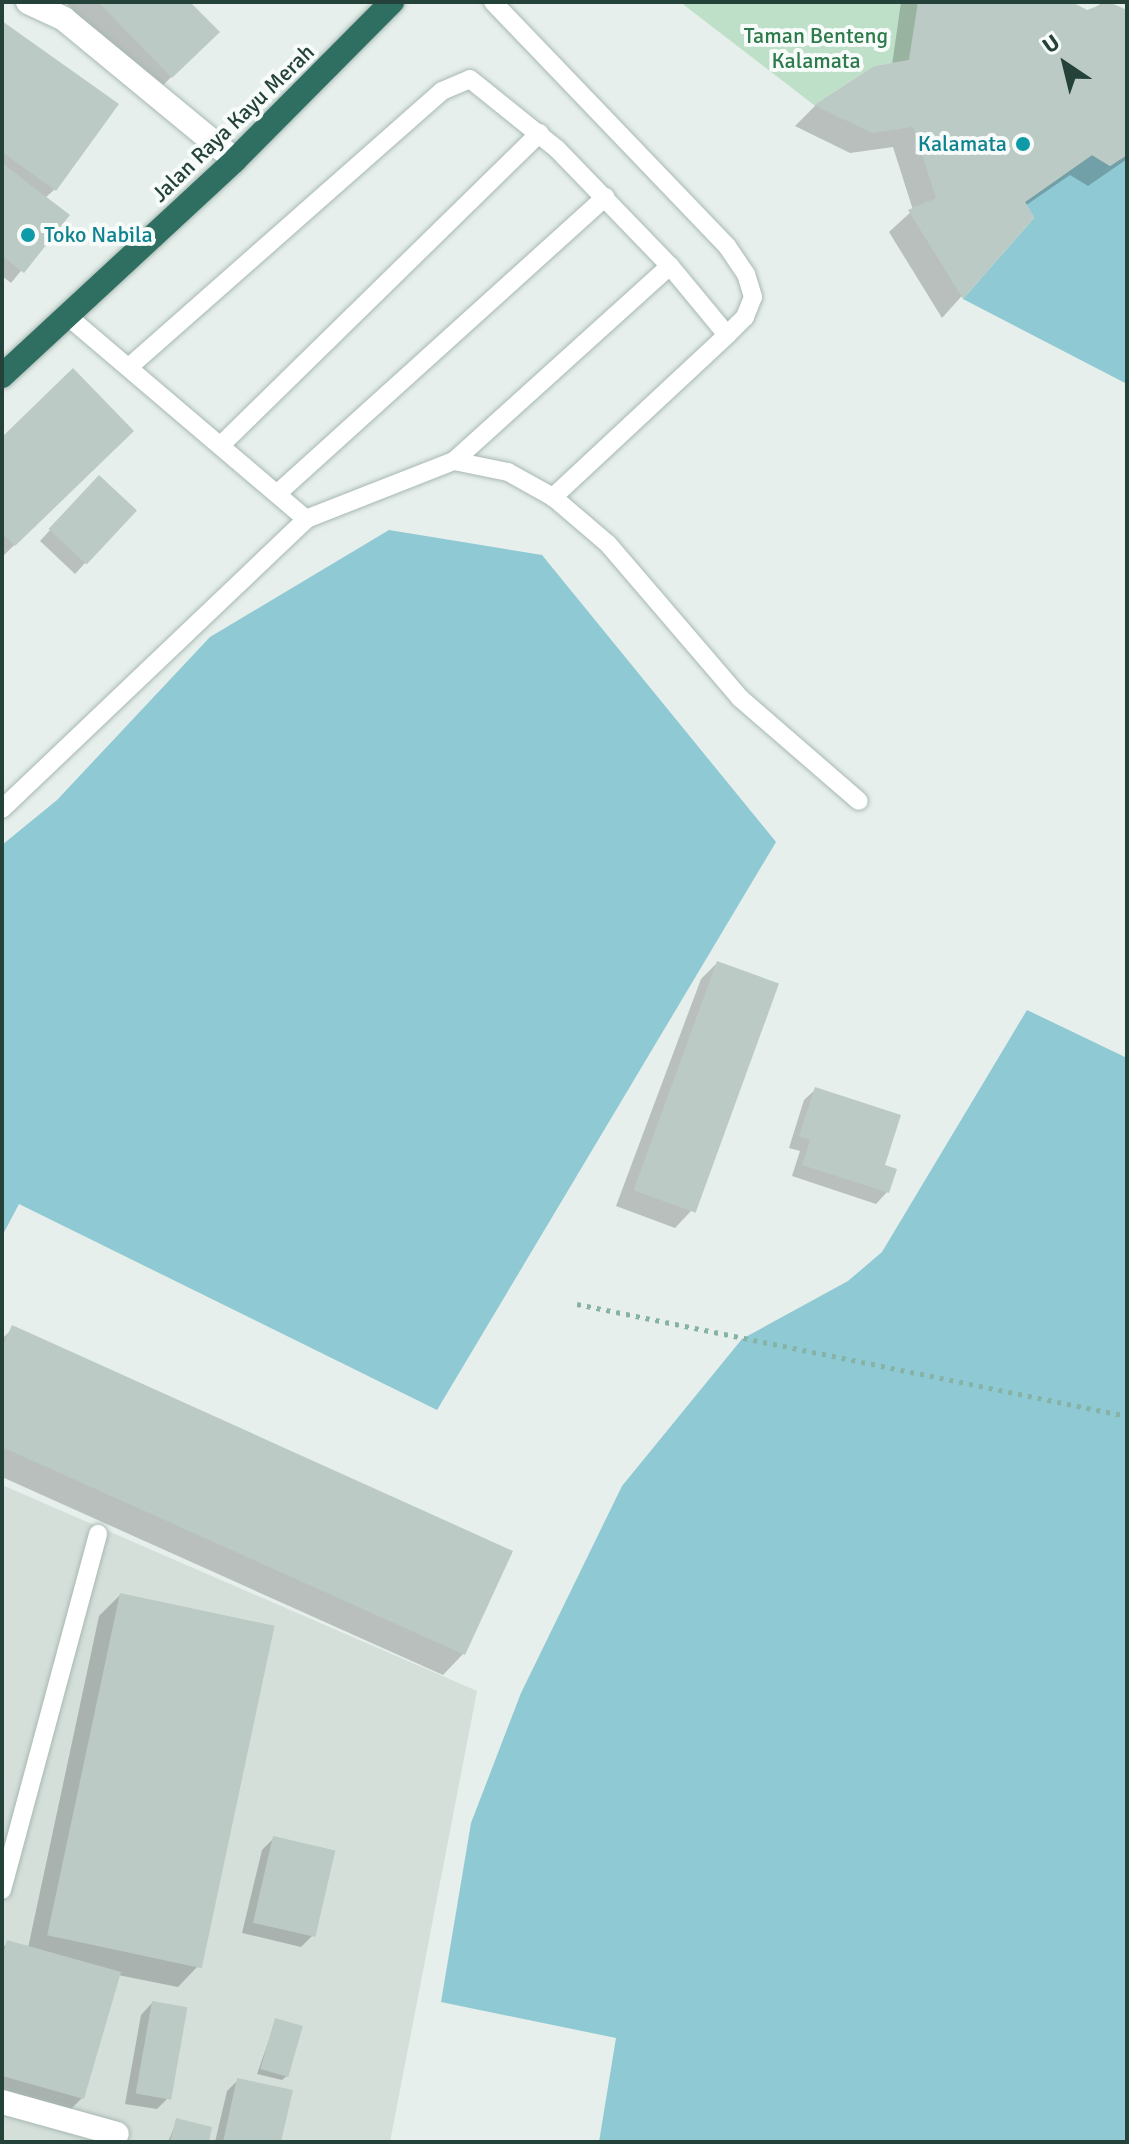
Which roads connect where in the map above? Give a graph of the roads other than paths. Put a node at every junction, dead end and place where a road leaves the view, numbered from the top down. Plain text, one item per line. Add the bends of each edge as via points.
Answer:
1 (28, 2) edge
2 (392, 2) edge
3 (493, 2) edge
4 (540, 133) junction
5 (235, 160) junction
6 (605, 197) junction
7 (670, 266) junction
8 (70, 318) junction
9 (727, 335) junction
10 (129, 367) junction
11 (2, 376) edge
12 (221, 445) junction
13 (454, 461) junction
14 (279, 492) junction
15 (553, 497) junction
16 (306, 519) junction
17 (859, 801) dead end
18 (2, 809) edge
19 (98, 1534) dead end
20 (2, 1890) edge
21 (2, 2102) edge
22 (117, 2134) dead end

1 - 5 street via 64,19
2 - 5 highway, Jalan Raya Kayu Merah
3 - 9 lane via 727,246 753,297 745,317
4 - 6 lane
4 - 10 lane via 470,79 442,91
4 - 12 lane
5 - 8 highway, Jalan Raya Kayu Merah
6 - 7 lane
6 - 14 lane
7 - 9 lane
7 - 13 lane
8 - 10 lane
8 - 11 highway, Jalan Raya Kayu Merah
9 - 15 lane
10 - 12 lane
12 - 14 lane
13 - 15 lane via 508,472
13 - 16 lane
14 - 16 lane
15 - 17 lane via 608,544 740,698
16 - 18 lane
19 - 20 lane
21 - 22 street

